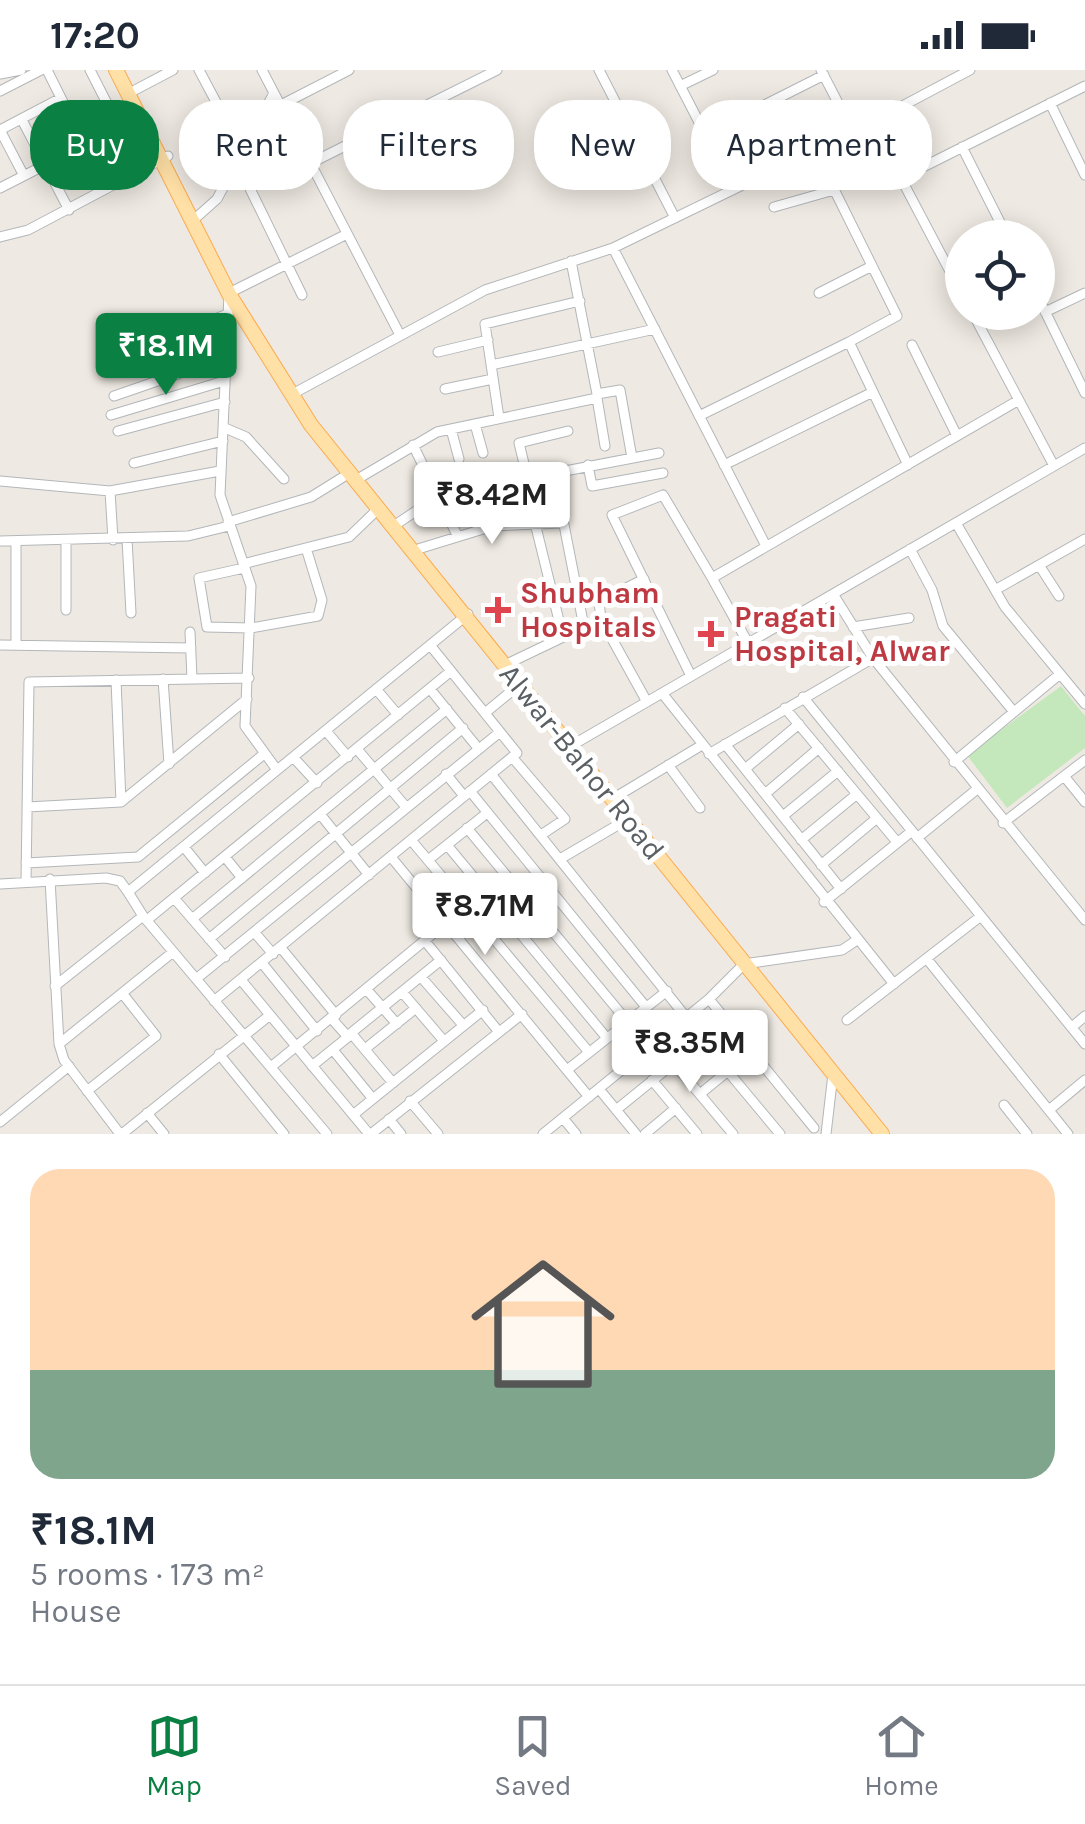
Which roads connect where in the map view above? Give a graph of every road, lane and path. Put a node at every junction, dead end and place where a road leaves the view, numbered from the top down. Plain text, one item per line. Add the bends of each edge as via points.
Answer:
1 (21, 70) edge
2 (44, 70) edge
3 (90, 70) edge
4 (116, 70) edge
5 (126, 70) edge
6 (173, 70) edge
7 (199, 70) edge
8 (262, 70) edge
9 (348, 70) edge
10 (497, 70) edge
11 (598, 70) edge
12 (672, 70) edge
13 (713, 70) edge
14 (970, 70) edge
15 (822, 73) edge
16 (0, 74) edge
17 (680, 86) junction
18 (1085, 86) edge
19 (136, 90) junction
20 (0, 91) edge
21 (274, 93) junction
22 (61, 98) joint
23 (105, 100) edge
24 (215, 100) edge
25 (270, 100) edge
26 (278, 100) edge
27 (288, 100) edge
28 (770, 100) edge
29 (836, 100) edge
30 (914, 100) edge
31 (1050, 103) junction
32 (691, 107) edge
33 (22, 120) junction
34 (0, 130) edge
35 (30, 135) edge
36 (1085, 142) edge
37 (962, 147) junction
38 (1072, 148) junction
39 (323, 157) edge
40 (165, 158) junction
41 (159, 161) edge
42 (932, 162) edge
43 (30, 171) edge
44 (24, 174) junction
45 (1085, 175) edge
46 (323, 186) edge
47 (0, 188) edge
48 (58, 190) edge
49 (106, 190) edge
50 (221, 190) edge
51 (251, 190) edge
52 (729, 190) edge
53 (834, 190) joint
54 (907, 190) edge
55 (774, 207) dead end
56 (69, 210) junction
57 (198, 216) junction
58 (675, 218) junction
59 (999, 220) edge
60 (348, 234) junction
61 (0, 237) edge
62 (614, 248) junction
63 (571, 261) junction
64 (945, 262) edge
65 (288, 264) junction
66 (872, 266) junction
67 (232, 292) junction
68 (1085, 292) edge
69 (819, 293) dead end
70 (302, 294) dead end
71 (580, 301) junction
72 (1055, 307) edge
73 (225, 315) junction
74 (655, 329) junction
75 (1055, 329) edge
76 (982, 330) edge
77 (400, 335) junction
78 (488, 340) junction
79 (849, 342) junction
80 (912, 344) dead end
81 (590, 346) junction
82 (438, 352) dead end
83 (224, 358) junction
84 (115, 360) dead end
85 (491, 365) junction
86 (1080, 370) edge
87 (493, 380) junction
88 (224, 381) junction
89 (446, 389) dead end
90 (298, 391) junction
91 (873, 392) junction
92 (1085, 392) edge
93 (114, 396) dead end
94 (597, 396) junction
95 (1019, 400) junction
96 (225, 402) junction
97 (111, 416) dead end
98 (700, 416) junction
99 (499, 418) junction
100 (475, 424) junction
101 (225, 428) junction
102 (451, 430) junction
103 (568, 430) dead end
104 (118, 431) dead end
105 (958, 436) junction
106 (223, 441) junction
107 (412, 445) junction
108 (605, 446) dead end
109 (1085, 448) edge
110 (483, 453) dead end
111 (659, 453) dead end
112 (632, 458) junction
113 (460, 459) dead end
114 (134, 463) dead end
115 (588, 465) junction
116 (724, 465) junction
117 (908, 465) junction
118 (1054, 466) junction
119 (220, 471) junction
120 (663, 473) dead end
121 (354, 476) junction
122 (527, 476) junction
123 (284, 479) dead end
124 (0, 481) edge
125 (557, 489) dead end
126 (110, 491) junction
127 (436, 498) junction
128 (377, 510) junction
129 (535, 522) junction
130 (398, 523) junction
131 (561, 523) junction
132 (956, 523) junction
133 (229, 524) junction
134 (457, 535) junction
135 (127, 539) junction
136 (1085, 539) edge
137 (114, 540) junction
138 (0, 542) edge
139 (16, 542) junction
140 (66, 542) junction
141 (766, 546) junction
142 (306, 548) junction
143 (418, 549) junction
144 (910, 549) junction
145 (1039, 565) junction
146 (244, 566) junction
147 (712, 578) junction
148 (644, 579) junction
149 (995, 590) junction
150 (833, 594) junction
151 (1059, 596) dead end
152 (66, 610) dead end
153 (131, 612) dead end
154 (467, 614) junction
155 (909, 618) dead end
156 (601, 619) junction
157 (584, 627) junction
158 (853, 627) junction
159 (251, 628) junction
160 (190, 632) dead end
161 (562, 638) junction
162 (748, 643) junction
163 (0, 644) edge
164 (16, 645) junction
165 (430, 645) junction
166 (191, 648) junction
167 (873, 658) junction
168 (511, 662) junction
169 (451, 671) junction
170 (1060, 674) junction
171 (691, 676) junction
172 (249, 678) junction
173 (163, 679) junction
174 (192, 679) junction
175 (116, 680) junction
176 (519, 685) junction
177 (376, 689) junction
178 (430, 689) junction
179 (662, 693) junction
180 (803, 697) junction
181 (246, 699) junction
182 (646, 702) junction
183 (1085, 704) edge
184 (785, 708) junction
185 (446, 709) junction
186 (1014, 712) junction
187 (485, 713) junction
188 (398, 715) junction
189 (799, 724) junction
190 (463, 728) junction
191 (326, 730) junction
192 (500, 732) junction
193 (725, 744) junction
194 (573, 745) junction
195 (478, 748) junction
196 (819, 748) junction
197 (706, 749) junction
198 (353, 753) junction
199 (264, 754) junction
200 (293, 757) junction
201 (512, 757) junction
202 (1085, 760) edge
203 (954, 762) junction
204 (169, 764) junction
205 (668, 765) junction
206 (745, 769) junction
207 (276, 770) junction
208 (374, 770) junction
209 (838, 771) junction
210 (446, 774) junction
211 (491, 774) junction
212 (1064, 776) junction
213 (317, 783) junction
214 (390, 788) junction
215 (976, 790) junction
216 (467, 794) junction
217 (619, 794) junction
218 (764, 794) junction
219 (857, 794) junction
220 (121, 802) junction
221 (1085, 802) edge
222 (27, 807) junction
223 (406, 807) junction
224 (700, 808) dead end
225 (487, 813) junction
226 (320, 814) junction
227 (783, 816) junction
228 (877, 818) junction
229 (628, 819) junction
230 (1003, 823) junction
231 (468, 828) junction
232 (335, 834) junction
233 (914, 834) junction
234 (541, 835) junction
235 (411, 840) junction
236 (802, 840) junction
237 (897, 842) junction
238 (448, 844) junction
239 (184, 847) junction
240 (352, 853) junction
241 (391, 856) junction
242 (225, 857) junction
243 (560, 859) junction
244 (428, 860) junction
245 (26, 863) junction
246 (822, 865) junction
247 (258, 866) junction
248 (204, 873) junction
249 (368, 875) junction
250 (242, 878) junction
251 (50, 879) junction
252 (278, 881) junction
253 (26, 882) junction
254 (0, 884) edge
255 (840, 888) junction
256 (128, 892) junction
257 (298, 896) junction
258 (174, 898) junction
259 (824, 902) junction
260 (981, 916) junction
261 (145, 918) junction
262 (192, 919) junction
263 (1085, 920) edge
264 (446, 922) junction
265 (254, 933) junction
266 (209, 938) junction
267 (425, 940) junction
268 (856, 940) junction
269 (277, 951) junction
270 (173, 952) junction
271 (225, 957) junction
272 (927, 958) junction
273 (441, 960) junction
274 (748, 962) junction
275 (262, 963) junction
276 (421, 977) junction
277 (196, 979) junction
278 (241, 980) junction
279 (894, 984) junction
280 (54, 986) junction
281 (367, 990) junction
282 (667, 991) junction
283 (402, 992) junction
284 (122, 994) junction
285 (709, 999) junction
286 (214, 1001) junction
287 (382, 1007) junction
288 (646, 1007) junction
289 (416, 1008) junction
290 (483, 1010) junction
291 (522, 1014) junction
292 (270, 1015) junction
293 (1085, 1016) edge
294 (334, 1017) junction
295 (686, 1017) junction
296 (847, 1020) dead end
297 (627, 1021) junction
298 (397, 1024) junction
299 (463, 1026) junction
300 (1072, 1027) junction
301 (316, 1031) junction
302 (499, 1032) junction
303 (243, 1035) junction
304 (606, 1037) junction
305 (701, 1039) dead end
306 (444, 1041) junction
307 (656, 1042) junction
308 (59, 1044) junction
309 (1085, 1044) edge
310 (296, 1047) junction
311 (365, 1049) junction
312 (333, 1050) junction
313 (588, 1052) junction
314 (219, 1054) junction
315 (674, 1063) junction
316 (69, 1066) junction
317 (312, 1066) junction
318 (271, 1068) junction
319 (567, 1070) junction
320 (728, 1071) junction
321 (833, 1074) junction
322 (652, 1080) junction
323 (1085, 1080) edge
324 (393, 1083) junction
325 (599, 1089) junction
326 (87, 1091) junction
327 (700, 1094) junction
328 (589, 1097) junction
329 (373, 1099) junction
330 (410, 1101) junction
331 (1004, 1105) dead end
332 (676, 1108) junction
333 (616, 1110) junction
334 (1049, 1110) junction
335 (147, 1113) junction
336 (353, 1115) junction
337 (562, 1118) junction
338 (824, 1119) junction
339 (388, 1120) junction
340 (0, 1122) edge
341 (656, 1125) junction
342 (809, 1131) edge
343 (121, 1134) edge
344 (164, 1134) edge
345 (284, 1134) edge
346 (327, 1134) edge
347 (370, 1134) edge
348 (401, 1134) edge
349 (438, 1134) edge
350 (543, 1134) edge
351 (576, 1134) edge
352 (636, 1134) edge
353 (646, 1134) edge
354 (664, 1134) edge
355 (698, 1134) edge
356 (733, 1134) edge
357 (780, 1134) edge
358 (826, 1134) edge
359 (882, 1134) edge
360 (891, 1134) edge
361 (1027, 1134) edge
362 (1068, 1134) edge

1 - 16 street
2 - 20 street
2 - 22 street
3 - 23 street
4 - 40 main road, Alwar-Bahor Road
5 - 19 main road, Alwar-Bahor Road
6 - 19 street
7 - 24 street
8 - 21 street
9 - 27 street
10 - 39 street
11 - 58 street
12 - 17 street
13 - 17 street
14 - 30 street
15 - 28 street
15 - 29 street
17 - 32 street
18 - 31 street
19 - 40 main road, Alwar-Bahor Road
21 - 25 street
21 - 26 street
22 - 33 street
31 - 37 street
31 - 38 street
33 - 34 street
33 - 35 street
34 - 44 street
36 - 38 street
37 - 42 street
37 - 59 street
38 - 45 street
40 - 41 street
40 - 57 main road, Alwar-Bahor Road
40 - 67 main road, Alwar-Bahor Road
43 - 44 street
44 - 47 street
46 - 60 street
48 - 56 street
49 - 56 street
50 - 57 street
51 - 65 street
52 - 58 street
53 - 55 street
53 - 66 street
54 - 64 street
56 - 61 street
57 - 67 main road, Alwar-Bahor Road
58 - 62 street
60 - 65 street
60 - 77 street
62 - 63 street
62 - 74 street
63 - 71 street
63 - 77 street via 485,290
65 - 67 street
65 - 70 street
66 - 69 street
66 - 79 street via 898,316
67 - 73 street
67 - 90 main road, Alwar-Bahor Road
67 - 121 main road, Alwar-Bahor Road via 282,382
68 - 72 street
71 - 78 street via 485,324
71 - 81 street
73 - 83 street
73 - 84 street
74 - 81 street
74 - 98 street
75 - 86 street
76 - 95 street
77 - 90 street
78 - 82 street
78 - 85 street
79 - 91 street
79 - 98 street
80 - 105 street
81 - 85 street
81 - 94 street
83 - 88 street
83 - 93 street
85 - 87 street
86 - 92 street
87 - 89 street
87 - 99 street
88 - 96 street
88 - 97 street
90 - 121 main road, Alwar-Bahor Road
91 - 116 street
91 - 117 street
94 - 99 street
94 - 108 street
94 - 112 street via 620,390
95 - 105 street
95 - 118 street
96 - 101 street
96 - 104 street
98 - 116 street
99 - 100 street
100 - 102 street
100 - 110 street
101 - 106 street
101 - 123 street via 246,436
102 - 107 street
102 - 113 street
103 - 122 street via 519,443
105 - 117 street
106 - 114 street
106 - 119 street
107 - 121 street
107 - 127 street
109 - 118 street
111 - 112 street
112 - 115 street
115 - 120 street via 592,486
115 - 122 street
116 - 141 street
117 - 141 street
118 - 132 street
119 - 126 street
119 - 133 street
121 - 128 main road, Alwar-Bahor Road
121 - 130 main road, Alwar-Bahor Road
121 - 133 street
122 - 127 street
124 - 126 street
125 - 131 street
126 - 137 street
127 - 130 street
127 - 134 street
128 - 142 street via 349,537
128 - 154 main road, Alwar-Bahor Road
129 - 131 street
129 - 134 street
129 - 161 street
130 - 143 main road, Alwar-Bahor Road
131 - 157 street
132 - 144 street
132 - 149 street
133 - 135 street via 188,536
133 - 146 street
134 - 143 street
135 - 137 street
135 - 153 street
136 - 145 street
137 - 140 street
138 - 139 street
139 - 140 street
139 - 164 street
140 - 152 street
141 - 147 street
142 - 146 street
142 - 159 street via 322,600 318,616
143 - 154 main road, Alwar-Bahor Road
144 - 150 street
144 - 186 street via 942,626
145 - 149 street
145 - 151 street
146 - 159 street
146 - 159 street via 199,578 206,627
147 - 148 street via 664,496 612,516
147 - 162 street
148 - 156 street via 599,602
148 - 171 street
149 - 170 street
150 - 158 street
150 - 162 street
154 - 165 street
154 - 168 main road, Alwar-Bahor Road
154 - 176 main road, Alwar-Bahor Road
155 - 158 street
156 - 157 street
156 - 182 street
157 - 161 street
158 - 167 street
159 - 172 street
160 - 166 street
161 - 168 street
162 - 171 street
163 - 164 street
164 - 166 street
165 - 169 street
165 - 177 street
166 - 174 street
167 - 180 street
167 - 203 street
168 - 194 main road, Alwar-Bahor Road
169 - 178 street
169 - 187 street
170 - 183 street
170 - 186 street
171 - 179 street
172 - 174 street
172 - 181 street
173 - 174 street
173 - 175 street
173 - 204 street
175 - 220 street
175 - 222 street via 28,682
176 - 187 street
176 - 194 main road, Alwar-Bahor Road
177 - 188 street
177 - 191 street
178 - 185 street
178 - 188 street
179 - 182 street
179 - 197 street
180 - 184 street
180 - 233 street
181 - 199 street via 245,726
181 - 204 street
182 - 194 street
184 - 189 street
184 - 193 street
185 - 190 street
185 - 208 street
186 - 203 street
187 - 192 street
188 - 198 street
189 - 196 street
189 - 206 street
190 - 195 street
190 - 214 street
191 - 198 street
191 - 200 street
192 - 195 street
192 - 201 street via 516,752
193 - 197 street
193 - 206 street
194 - 217 main road, Alwar-Bahor Road
194 - 229 main road, Alwar-Bahor Road
195 - 210 street
196 - 209 street
196 - 218 street
197 - 205 street
197 - 259 street
198 - 208 street
198 - 213 street
199 - 207 street
199 - 245 street via 138,857
200 - 207 street
200 - 213 street
201 - 211 street
201 - 234 street via 566,818
202 - 212 street
203 - 215 street
204 - 220 street
205 - 217 street
205 - 224 street
206 - 218 street
207 - 239 street
208 - 214 street
208 - 226 street
209 - 219 street
209 - 227 street
210 - 216 street
210 - 223 street
211 - 216 street
211 - 234 street
212 - 221 street
212 - 230 street
213 - 242 street
214 - 223 street
214 - 232 street
215 - 230 street
215 - 233 street
216 - 225 street
216 - 235 street
217 - 274 main road, Alwar-Bahor Road
218 - 227 street
219 - 228 street
219 - 236 street
220 - 222 street
222 - 245 street
223 - 240 street
225 - 231 street
225 - 288 street
226 - 232 street
226 - 247 street
227 - 236 street
228 - 237 street
228 - 246 street
229 - 243 street
229 - 274 main road, Alwar-Bahor Road
230 - 263 street
231 - 238 street
231 - 297 street
232 - 240 street
232 - 252 street
233 - 237 street
233 - 260 street
234 - 243 street
235 - 241 street
235 - 244 street
236 - 246 street
237 - 255 street
238 - 244 street
238 - 304 street
239 - 248 street
239 - 256 street
240 - 249 street
240 - 257 street
241 - 249 street
241 - 264 street
242 - 248 street
242 - 250 street
243 - 282 street
244 - 313 street
245 - 253 street
246 - 255 street
247 - 250 street
247 - 252 street
248 - 258 street
249 - 269 street
250 - 262 street
251 - 253 street
251 - 256 street via 106,878
251 - 280 street
252 - 257 street
252 - 266 street
253 - 254 street
255 - 259 street
256 - 261 street
257 - 265 street
258 - 261 street
258 - 262 street
259 - 268 street
260 - 272 street
260 - 300 street
261 - 270 street
261 - 280 street
262 - 266 street
264 - 267 street
264 - 291 street
265 - 269 street
265 - 271 street
266 - 271 street
267 - 273 street
267 - 281 street
268 - 274 street via 842,950
268 - 279 street
269 - 275 street
269 - 294 street
270 - 277 street
270 - 284 street
271 - 277 street
272 - 279 street
272 - 334 street
273 - 276 street
273 - 290 street
274 - 285 street
274 - 321 main road, Alwar-Bahor Road
274 - 360 main road, Alwar-Bahor Road
275 - 278 street
275 - 301 street
276 - 283 street
276 - 299 street
277 - 286 street
278 - 286 street
278 - 292 street
279 - 296 street
280 - 308 street
281 - 287 street
281 - 294 street
282 - 288 street
282 - 295 street
283 - 287 street
283 - 289 street
284 - 308 street
284 - 326 street via 156,1036
285 - 295 street
285 - 342 street
286 - 303 street
287 - 298 street
287 - 311 street via 352,1033
288 - 297 street
289 - 298 street
289 - 306 street
290 - 299 street
290 - 302 street
291 - 302 street
291 - 319 street
292 - 303 street
292 - 310 street
293 - 300 street
294 - 301 street
294 - 312 street via 348,1037
295 - 307 street
297 - 304 street
298 - 311 street
299 - 306 street
300 - 309 street
301 - 310 street
302 - 330 street
303 - 314 street
303 - 318 street
304 - 313 street
305 - 320 street
306 - 324 street
307 - 315 street
307 - 325 street
308 - 316 street
310 - 317 street
310 - 318 street
311 - 324 street
312 - 317 street
312 - 329 street
313 - 319 street
314 - 335 street
314 - 345 street
315 - 322 street
315 - 327 street
316 - 326 street
316 - 340 street
317 - 336 street
318 - 346 street
319 - 328 street
320 - 327 street
320 - 357 street
321 - 338 street
321 - 359 main road, Alwar-Bahor Road
322 - 332 street
322 - 333 street
323 - 334 street
324 - 329 street
325 - 328 street
325 - 333 street
326 - 343 street
327 - 356 street
328 - 337 street
329 - 336 street
330 - 339 street
330 - 349 street
331 - 361 street
332 - 341 street
332 - 355 street
333 - 352 street
334 - 362 street
335 - 343 street
335 - 344 street
336 - 347 street
337 - 350 street
337 - 351 street
338 - 342 street
338 - 358 street
339 - 347 street
339 - 348 street
341 - 353 street
341 - 354 street

